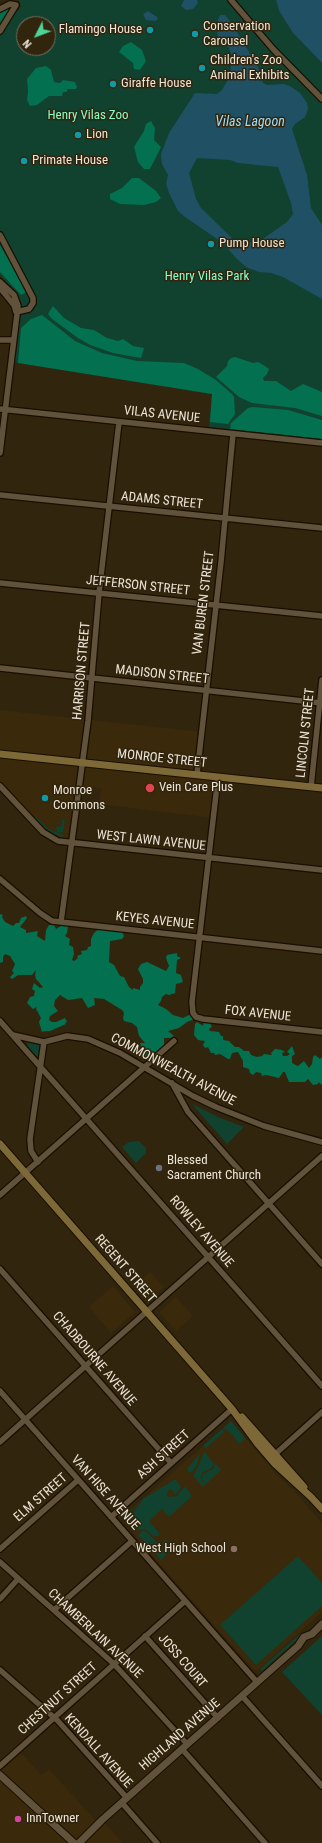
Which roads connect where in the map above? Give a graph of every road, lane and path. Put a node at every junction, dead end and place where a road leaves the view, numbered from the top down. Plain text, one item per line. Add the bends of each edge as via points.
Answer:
1 (231, 0) edge
2 (0, 9) edge
3 (0, 31) edge
4 (322, 99) edge
5 (0, 235) edge
6 (0, 282) edge
7 (0, 288) edge
8 (16, 312) junction
9 (0, 340) edge
10 (12, 340) junction
11 (2, 409) edge
12 (119, 422) junction
13 (233, 434) junction
14 (322, 443) edge
15 (0, 453) edge
16 (0, 495) edge
17 (110, 507) junction
18 (225, 519) junction
19 (322, 528) edge
20 (0, 583) edge
21 (99, 593) junction
22 (215, 605) junction
23 (322, 616) edge
24 (0, 668) edge
25 (92, 678) junction
26 (322, 680) edge
27 (206, 691) junction
28 (321, 703) edge
29 (0, 754) edge
30 (83, 762) junction
31 (196, 774) junction
32 (218, 777) junction
33 (0, 786) edge
34 (311, 787) junction
35 (322, 788) edge
36 (72, 842) junction
37 (209, 858) junction
38 (322, 870) edge
39 (0, 879) edge
40 (61, 922) junction
41 (200, 937) junction
42 (322, 951) edge
43 (0, 1021) edge
44 (322, 1032) edge
45 (12, 1035) junction
46 (174, 1040) dead end
47 (44, 1042) junction
48 (40, 1067) junction
49 (144, 1067) junction
50 (171, 1083) junction
51 (86, 1119) junction
52 (322, 1142) edge
53 (0, 1144) edge
54 (322, 1156) edge
55 (38, 1162) junction
56 (25, 1173) junction
57 (0, 1195) edge
58 (268, 1204) junction
59 (208, 1257) junction
60 (322, 1264) edge
61 (0, 1269) edge
62 (146, 1312) junction
63 (85, 1366) junction
64 (322, 1386) edge
65 (0, 1391) edge
66 (232, 1409) junction
67 (322, 1412) edge
68 (25, 1420) junction
69 (0, 1442) edge
70 (273, 1456) junction
71 (172, 1463) junction
72 (78, 1480) junction
73 (322, 1509) edge
74 (111, 1517) junction
75 (132, 1541) junction
76 (0, 1549) edge
77 (0, 1562) edge
78 (18, 1579) junction
79 (0, 1599) edge
80 (185, 1601) junction
81 (54, 1610) junction
82 (322, 1624) edge
83 (145, 1636) junction
84 (114, 1664) junction
85 (0, 1670) edge
86 (257, 1682) junction
87 (242, 1696) junction
88 (54, 1718) junction
89 (218, 1718) junction
90 (184, 1747) junction
91 (0, 1766) edge
92 (0, 1775) edge
93 (322, 1786) edge
94 (124, 1801) junction
95 (74, 1843) edge
96 (79, 1843) edge
97 (157, 1843) edge
98 (265, 1843) edge

1 - 4 street via 281,58
2 - 3 street via 10,4 16,5
5 - 8 street via 33,298 29,309
6 - 8 street via 16,300
7 - 8 street
8 - 10 street
9 - 10 street
10 - 11 street
11 - 12 street, VILAS AVENUE
11 - 15 street
12 - 13 street, VILAS AVENUE
12 - 17 street, HARRISON STREET
13 - 14 street, VILAS AVENUE
13 - 18 street, VAN BUREN STREET
16 - 17 street, ADAMS STREET
17 - 18 street, ADAMS STREET
17 - 21 street, HARRISON STREET
18 - 19 street, ADAMS STREET
18 - 22 street, VAN BUREN STREET
20 - 21 street, JEFFERSON STREET
21 - 22 street, JEFFERSON STREET
21 - 25 street, HARRISON STREET
22 - 23 street, JEFFERSON STREET
22 - 27 street, VAN BUREN STREET
24 - 25 street, MADISON STREET
25 - 27 street, MADISON STREET
25 - 30 street, HARRISON STREET
26 - 28 street, LINCOLN STREET
27 - 28 street, MADISON STREET
27 - 31 street, VAN BUREN STREET
28 - 34 street, LINCOLN STREET
29 - 30 main road, MONROE STREET
30 - 31 main road, MONROE STREET
30 - 36 street, HARRISON STREET
31 - 32 main road, MONROE STREET
32 - 34 main road, MONROE STREET
32 - 37 street
33 - 36 street, WEST LAWN AVENUE via 46,835 58,841
34 - 35 main road, MONROE STREET
36 - 37 street, WEST LAWN AVENUE
36 - 40 street, HARRISON STREET
37 - 38 street, WEST LAWN AVENUE
37 - 41 street
39 - 40 street, KEYES AVENUE via 40,913 52,921
40 - 41 street, KEYES AVENUE
41 - 42 street, KEYES AVENUE
41 - 44 street, FOX AVENUE via 192,1002 194,1015 203,1020
43 - 45 street, ROWLEY AVENUE
45 - 47 street, COMMONWEALTH AVENUE
45 - 48 street, ROWLEY AVENUE
46 - 49 street
47 - 48 street
47 - 49 street, COMMONWEALTH AVENUE via 67,1036 88,1039
48 - 51 street, ROWLEY AVENUE
48 - 55 street via 30,1139 31,1151
49 - 50 street, COMMONWEALTH AVENUE
49 - 51 street
50 - 52 street, COMMONWEALTH AVENUE via 241,1118
50 - 58 street via 188,1112
51 - 55 street
51 - 59 street, ROWLEY AVENUE
53 - 56 main road, REGENT STREET
54 - 58 street
55 - 56 street
56 - 57 street
56 - 62 main road, REGENT STREET
58 - 59 street
58 - 60 street
59 - 62 street
59 - 64 street, ROWLEY AVENUE
61 - 63 street, CHADBOURNE AVENUE
62 - 63 street
62 - 66 main road, REGENT STREET
63 - 68 street
63 - 71 street, CHADBOURNE AVENUE
65 - 68 street, VAN HISE AVENUE
66 - 70 main road, REGENT STREET via 250,1424
66 - 71 street, ASH STREET
67 - 70 street
68 - 69 street
68 - 72 street, VAN HISE AVENUE
70 - 73 main road, REGENT STREET
71 - 74 street, ASH STREET
72 - 74 street, VAN HISE AVENUE
72 - 76 street, ELM STREET
74 - 75 street, VAN HISE AVENUE
75 - 80 street, VAN HISE AVENUE
75 - 81 street
77 - 78 street, CHAMBERLAIN AVENUE
78 - 79 street
78 - 81 street, CHAMBERLAIN AVENUE
80 - 83 street, CHESTNUT STREET
80 - 86 street, VAN HISE AVENUE
81 - 84 street, CHAMBERLAIN AVENUE
82 - 86 street, HIGHLAND AVENUE via 307,1641
83 - 84 street, CHESTNUT STREET
83 - 89 street, JOSS COURT
84 - 88 street, CHESTNUT STREET
84 - 90 street, CHAMBERLAIN AVENUE
85 - 88 street, KENDALL AVENUE
86 - 87 street, HIGHLAND AVENUE
87 - 89 street, HIGHLAND AVENUE
87 - 93 street
88 - 91 street, CHESTNUT STREET
88 - 94 street, KENDALL AVENUE
89 - 90 street, HIGHLAND AVENUE
90 - 94 street, HIGHLAND AVENUE
90 - 98 street, CHAMBERLAIN AVENUE
92 - 95 street
94 - 96 street, HIGHLAND AVENUE
94 - 97 street, KENDALL AVENUE

